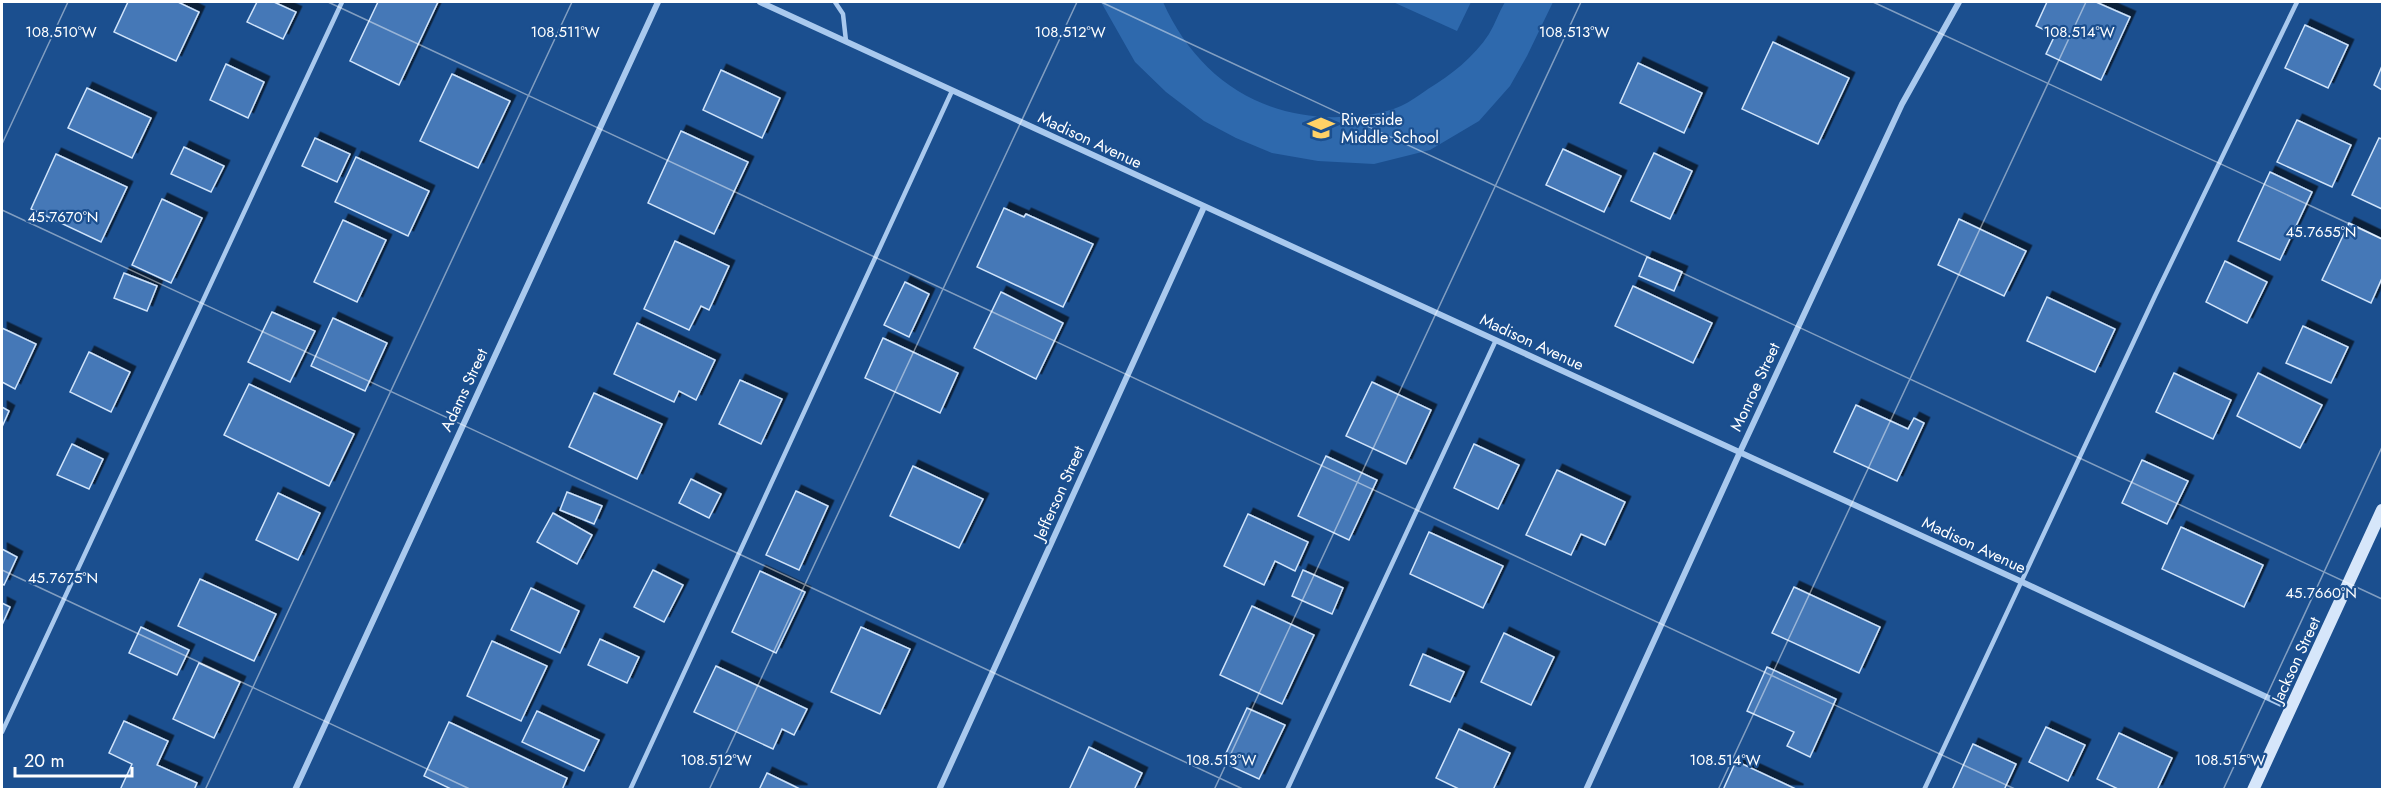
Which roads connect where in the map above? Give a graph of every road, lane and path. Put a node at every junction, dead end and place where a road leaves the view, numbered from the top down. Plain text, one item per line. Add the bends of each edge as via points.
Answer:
1 (342, 2) edge
2 (658, 2) edge
3 (760, 2) edge
4 (835, 2) edge
5 (1959, 2) edge
6 (2298, 2) edge
7 (846, 41) junction
8 (952, 91) junction
9 (1204, 207) junction
10 (1496, 340) junction
11 (1740, 452) junction
12 (2382, 510) edge
13 (2020, 581) junction
14 (2292, 709) junction
15 (2, 732) edge
16 (295, 789) edge
17 (630, 789) edge
18 (939, 789) edge
19 (1287, 789) edge
20 (1586, 789) edge
21 (1924, 789) edge
22 (2253, 789) edge

1 - 15 lane
2 - 16 street, Adams Street
3 - 7 street, Madison Avenue
4 - 7 lane via 843,14
5 - 11 street, Monroe Street via 1902,104
6 - 13 lane
7 - 8 street, Madison Avenue
8 - 9 street, Madison Avenue
8 - 17 lane
9 - 10 street, Madison Avenue
9 - 18 street, Jefferson Street
10 - 11 street, Madison Avenue
10 - 19 lane
11 - 13 street, Madison Avenue
11 - 20 street, Monroe Street
12 - 14 street, Jackson Street
13 - 14 street, Madison Avenue
13 - 21 lane
14 - 22 street, Jackson Street

